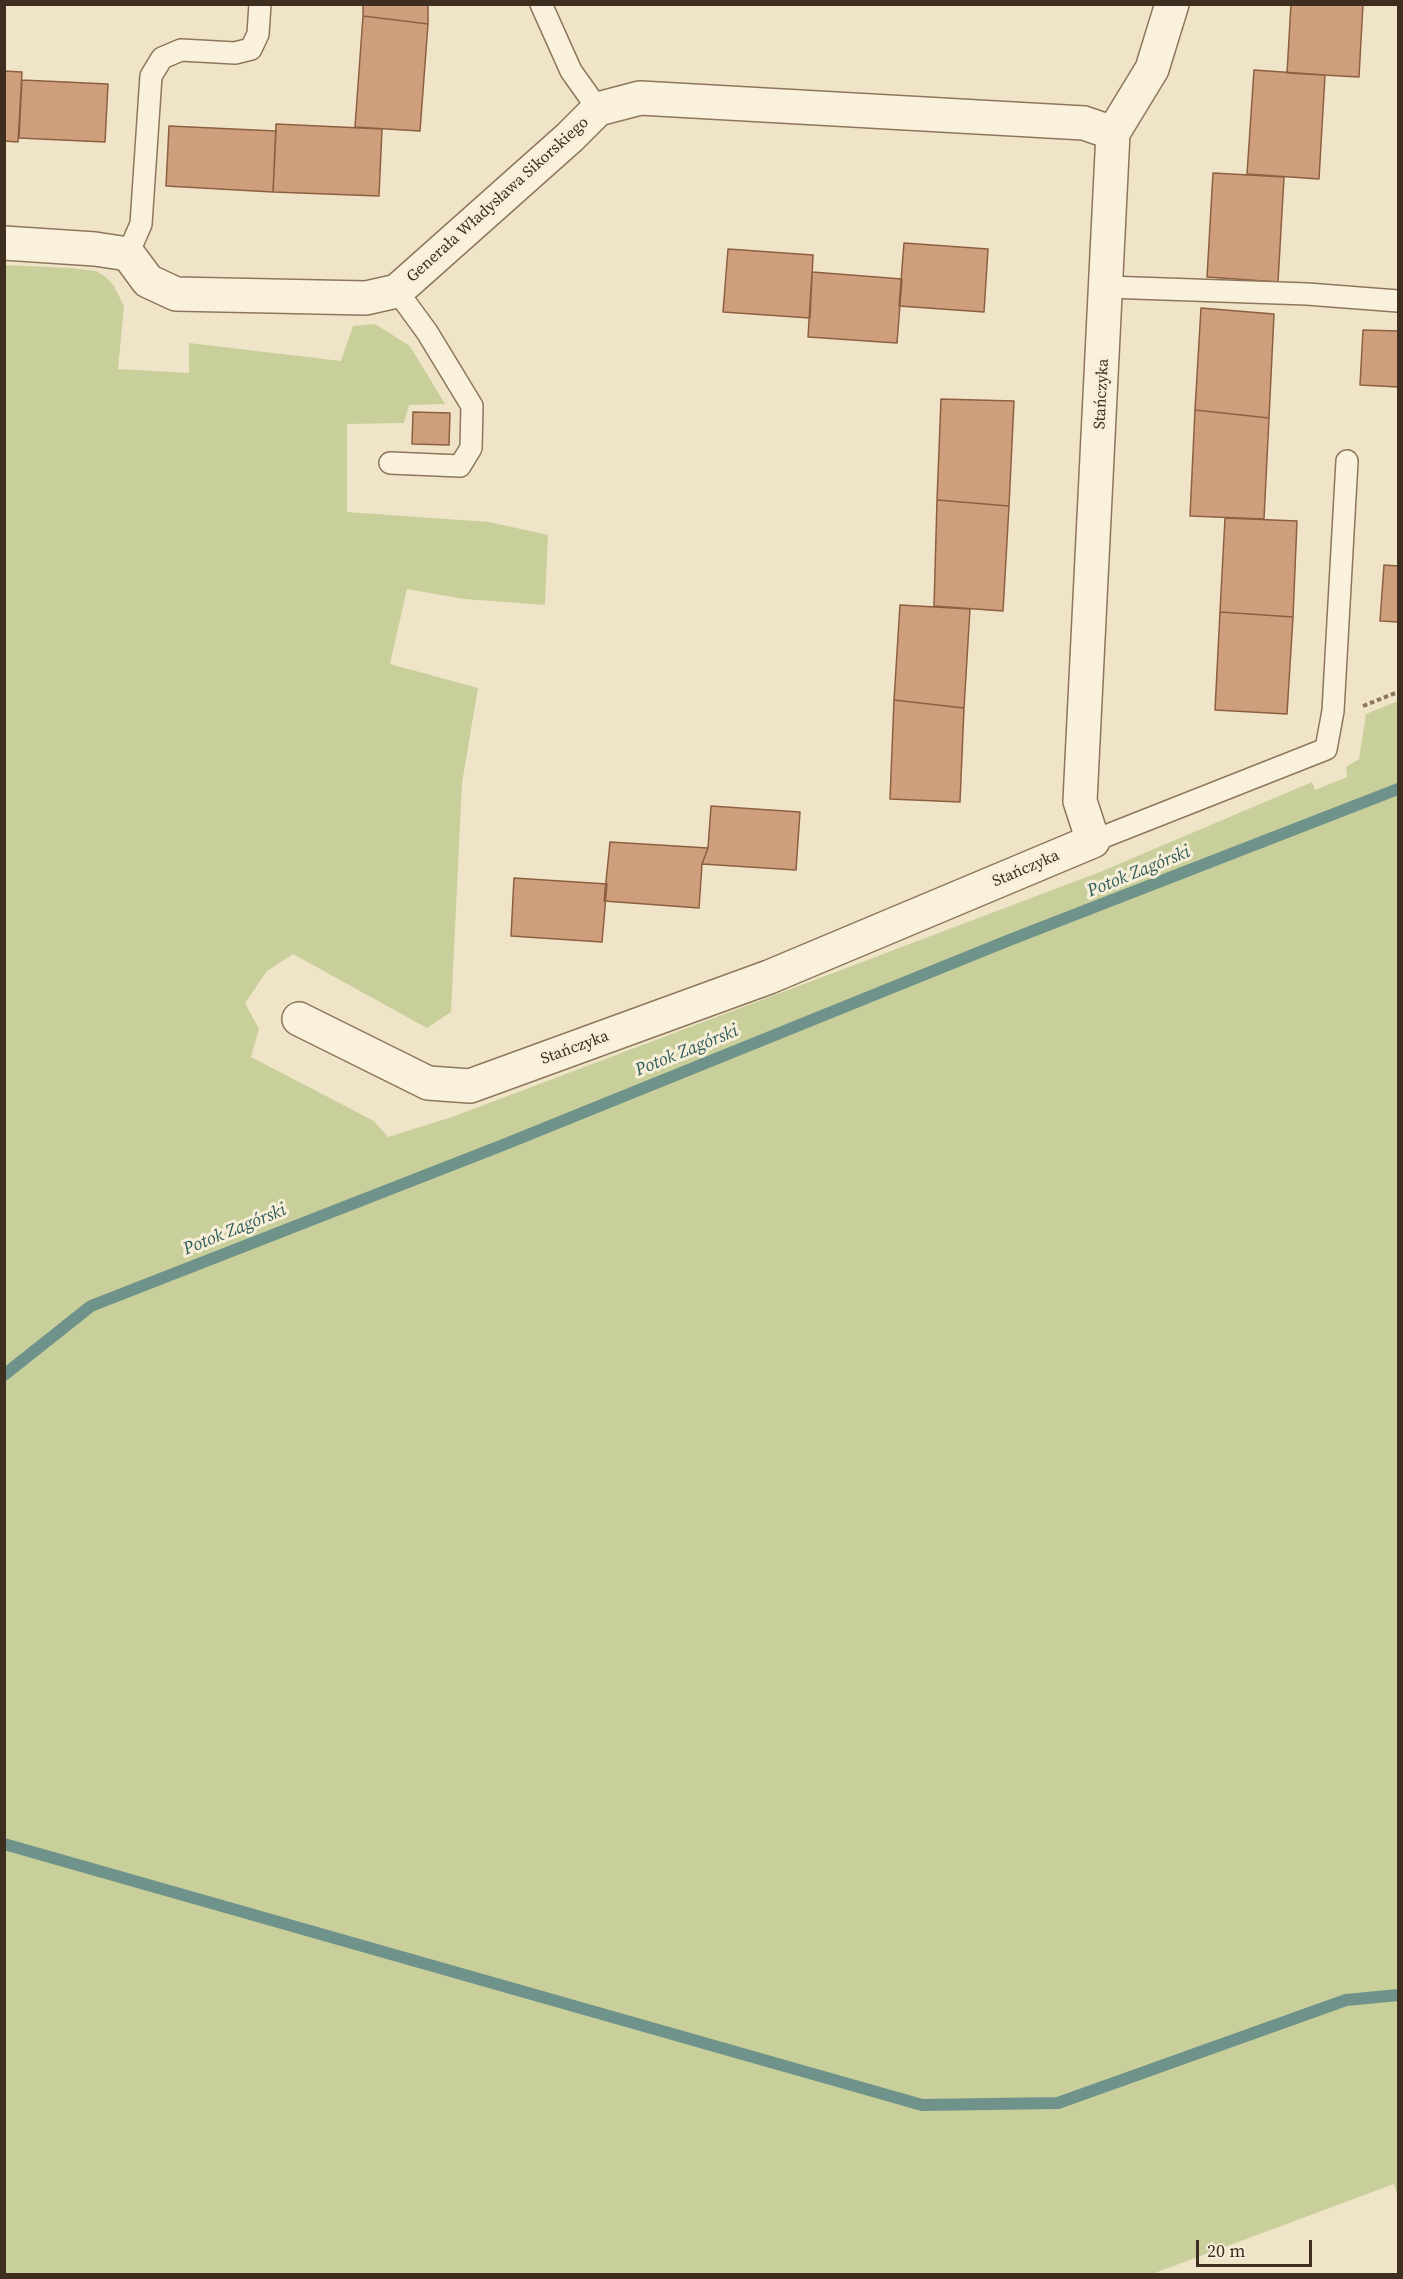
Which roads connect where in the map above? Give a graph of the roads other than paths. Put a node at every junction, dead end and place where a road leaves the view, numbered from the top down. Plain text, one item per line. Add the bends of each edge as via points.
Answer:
1 (260, 4) edge
2 (540, 4) edge
3 (1172, 4) edge
4 (598, 109) junction
5 (1113, 133) junction
6 (4, 243) edge
7 (128, 254) junction
8 (1107, 287) junction
9 (397, 291) junction
10 (1398, 301) edge
11 (1347, 461) dead end
12 (390, 463) dead end
13 (1093, 841) junction
14 (299, 1019) dead end

1 - 7 lane via 258,33 251,49 235,53 181,50 162,58 151,76 141,224
2 - 4 lane via 571,71
3 - 5 street via 1152,69
4 - 5 street, Generała Władysława Sikorskiego via 640,98 1084,123
4 - 9 street, Generała Władysława Sikorskiego
5 - 8 street, Stańczyka
6 - 7 street
7 - 9 street, Generała Władysława Sikorskiego via 148,281 176,294 366,298
8 - 10 lane
8 - 13 street, Stańczyka via 1080,801
9 - 12 lane via 472,406 471,448 460,466
11 - 13 lane via 1333,711 1326,749
13 - 14 street, Stańczyka via 769,977 470,1086 428,1083

